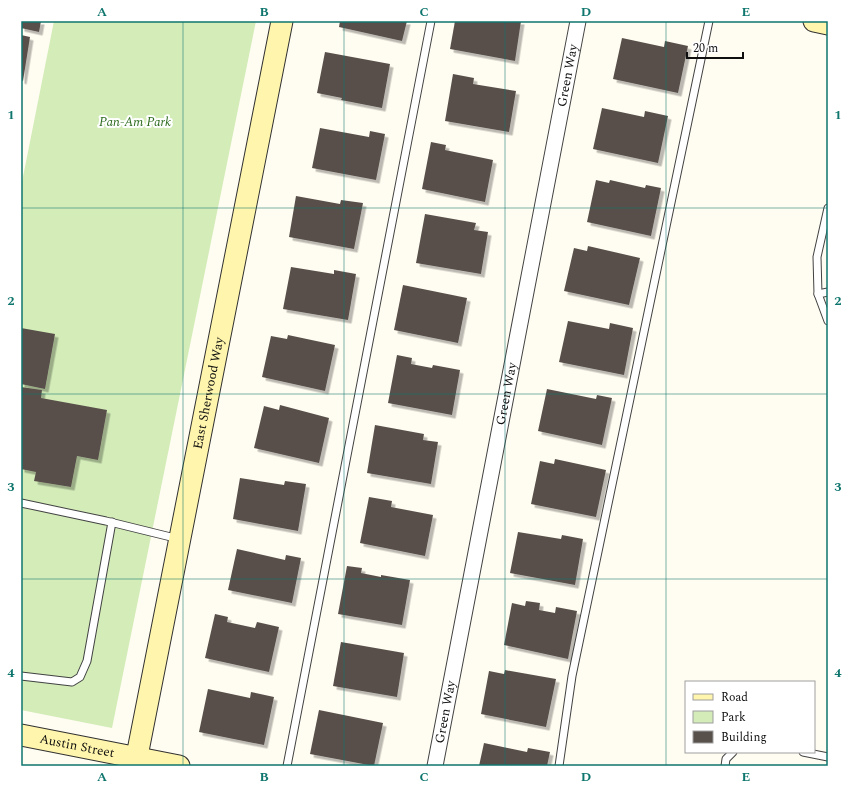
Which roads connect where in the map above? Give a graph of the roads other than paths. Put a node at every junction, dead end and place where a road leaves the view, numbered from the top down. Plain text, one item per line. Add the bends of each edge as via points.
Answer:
1 (282, 21) edge
2 (431, 21) edge
3 (578, 21) edge
4 (709, 21) edge
5 (814, 21) edge
6 (828, 24) edge
7 (828, 208) edge
8 (828, 292) edge
9 (818, 294) junction
10 (828, 321) edge
11 (21, 503) edge
12 (112, 522) junction
13 (180, 539) junction
14 (21, 676) edge
15 (21, 735) edge
16 (732, 753) edge
17 (808, 753) edge
18 (828, 757) edge
19 (136, 762) edge
20 (179, 766) edge
21 (287, 766) edge
22 (435, 766) edge
23 (558, 766) edge
24 (725, 766) edge

1 - 13 street, East Sherwood Way
2 - 21 lane
3 - 22 street, Green Way
4 - 23 lane via 572,676
5 - 6 street
7 - 9 lane via 817,258
8 - 9 lane
9 - 10 lane
11 - 12 lane
12 - 13 lane
12 - 14 lane via 87,661 80,677 72,682
13 - 19 street, East Sherwood Way
15 - 19 street, Austin Street
16 - 24 lane via 726,759
17 - 18 lane
19 - 20 street, Austin Street

